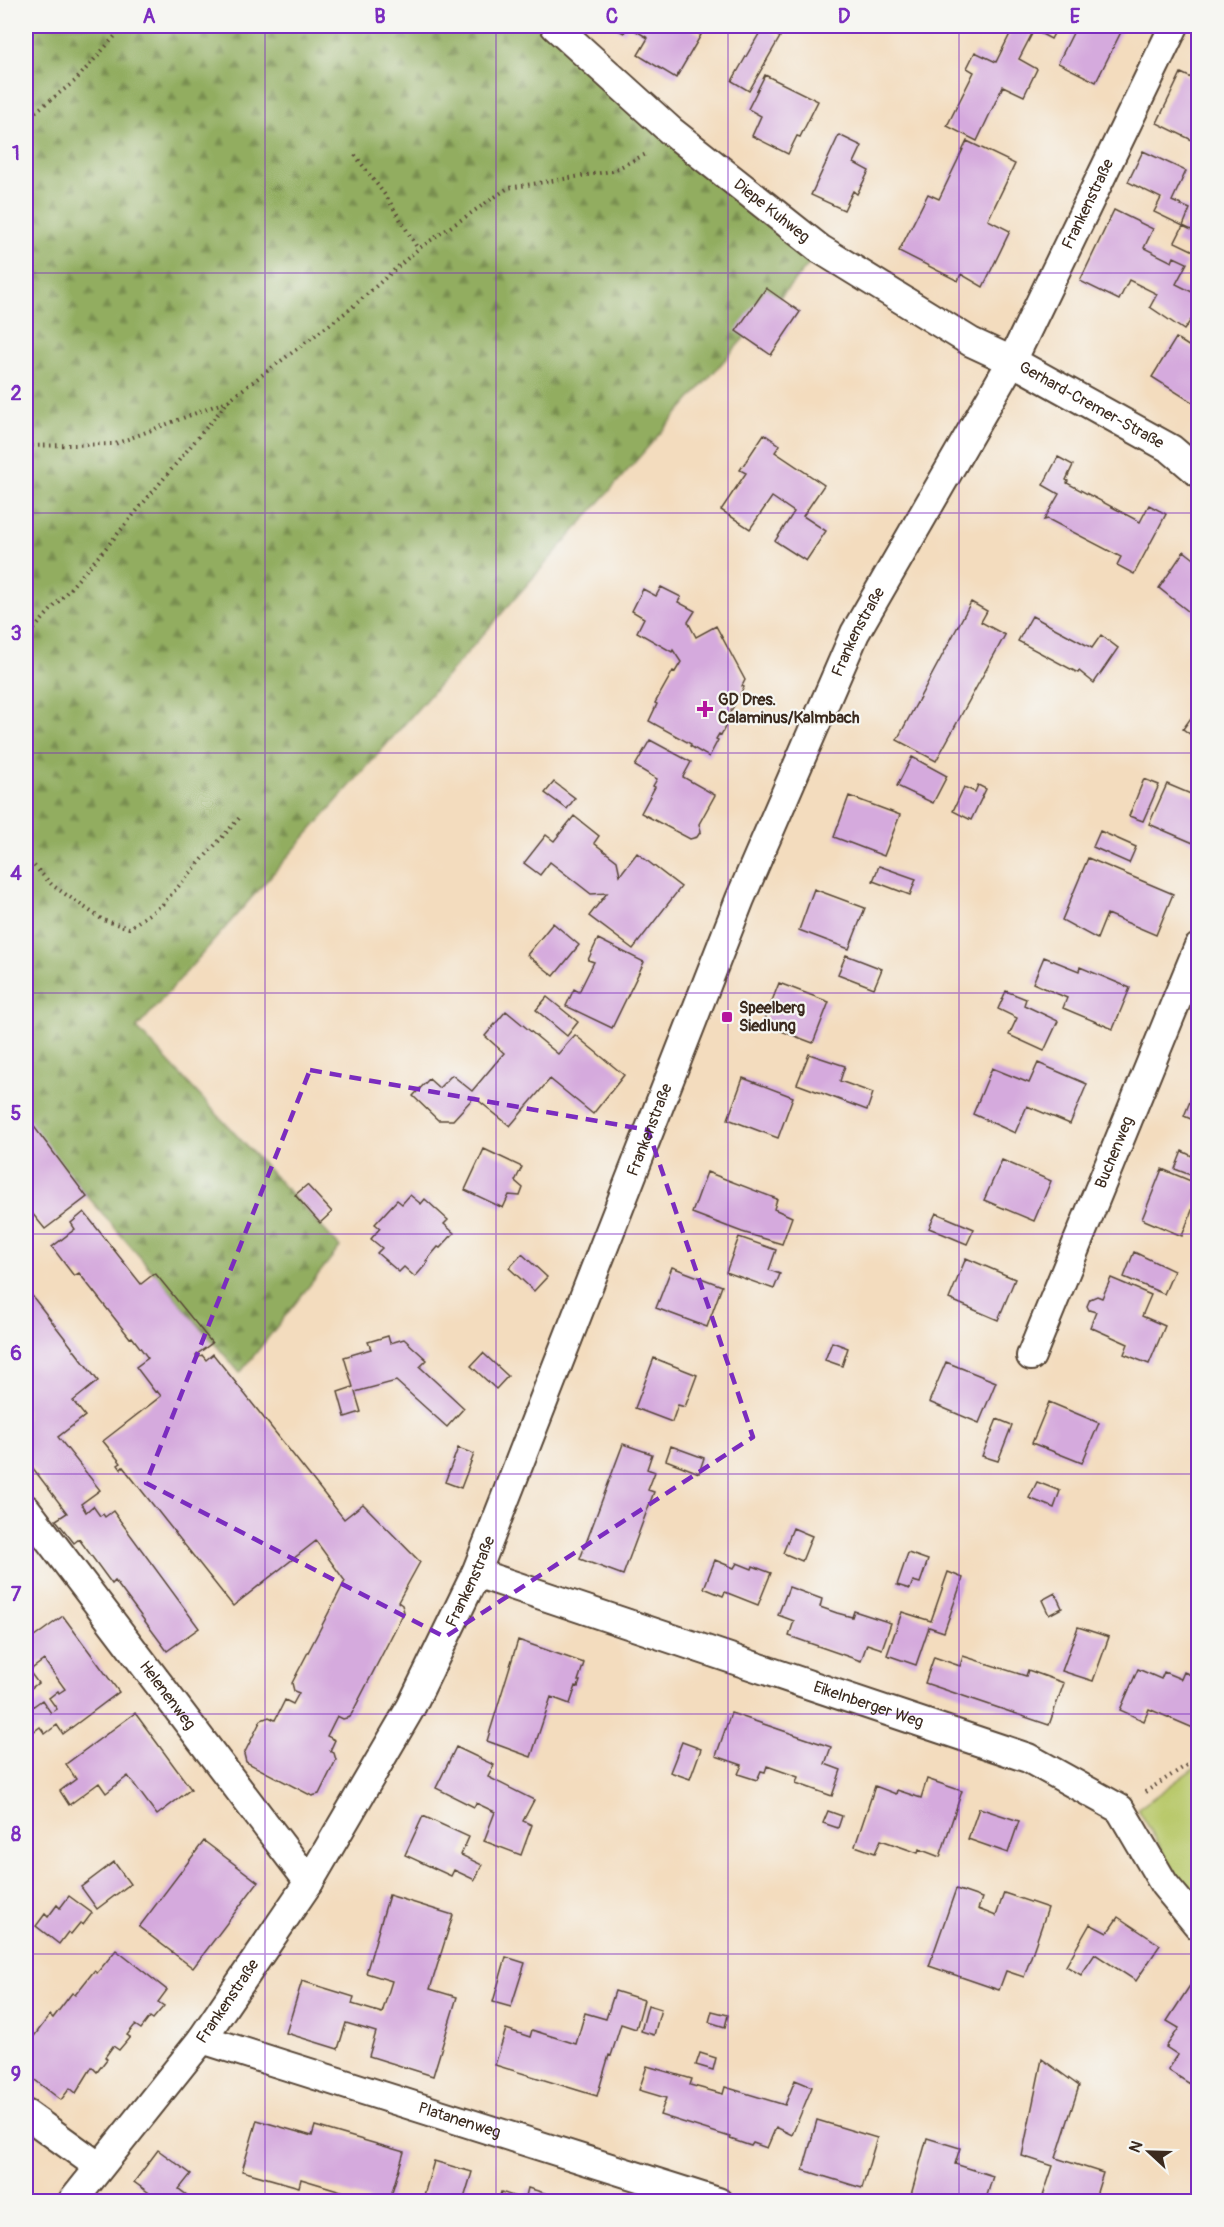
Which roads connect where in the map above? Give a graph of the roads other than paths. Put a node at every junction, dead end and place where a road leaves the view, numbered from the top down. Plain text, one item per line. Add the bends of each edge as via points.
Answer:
1 (555, 26) edge
2 (1174, 26) edge
3 (1012, 361) junction
4 (1198, 472) edge
5 (1198, 948) edge
6 (1031, 1356) dead end
7 (26, 1509) edge
8 (476, 1573) junction
9 (309, 1882) junction
10 (1198, 1925) edge
11 (202, 2039) junction
12 (26, 2115) edge
13 (98, 2166) junction
14 (72, 2202) edge
15 (718, 2202) edge

1 - 3 street, Diepe Kuhweg via 671,130 820,249 971,342
2 - 3 street, Frankenstraße
3 - 4 street, Gerhard-Cremer-Straße via 1171,449
3 - 8 street, Frankenstraße via 855,633 740,899
5 - 6 street, Buchenweg
7 - 9 street, Helenenweg
8 - 9 street, Frankenstraße via 411,1707
8 - 10 street, Eikelnberger Weg via 1028,1758 1120,1809 1164,1884
9 - 11 street, Frankenstraße
11 - 13 street, Frankenstraße
11 - 15 street, Platanenweg
12 - 13 street
13 - 14 street, Frankenstraße

